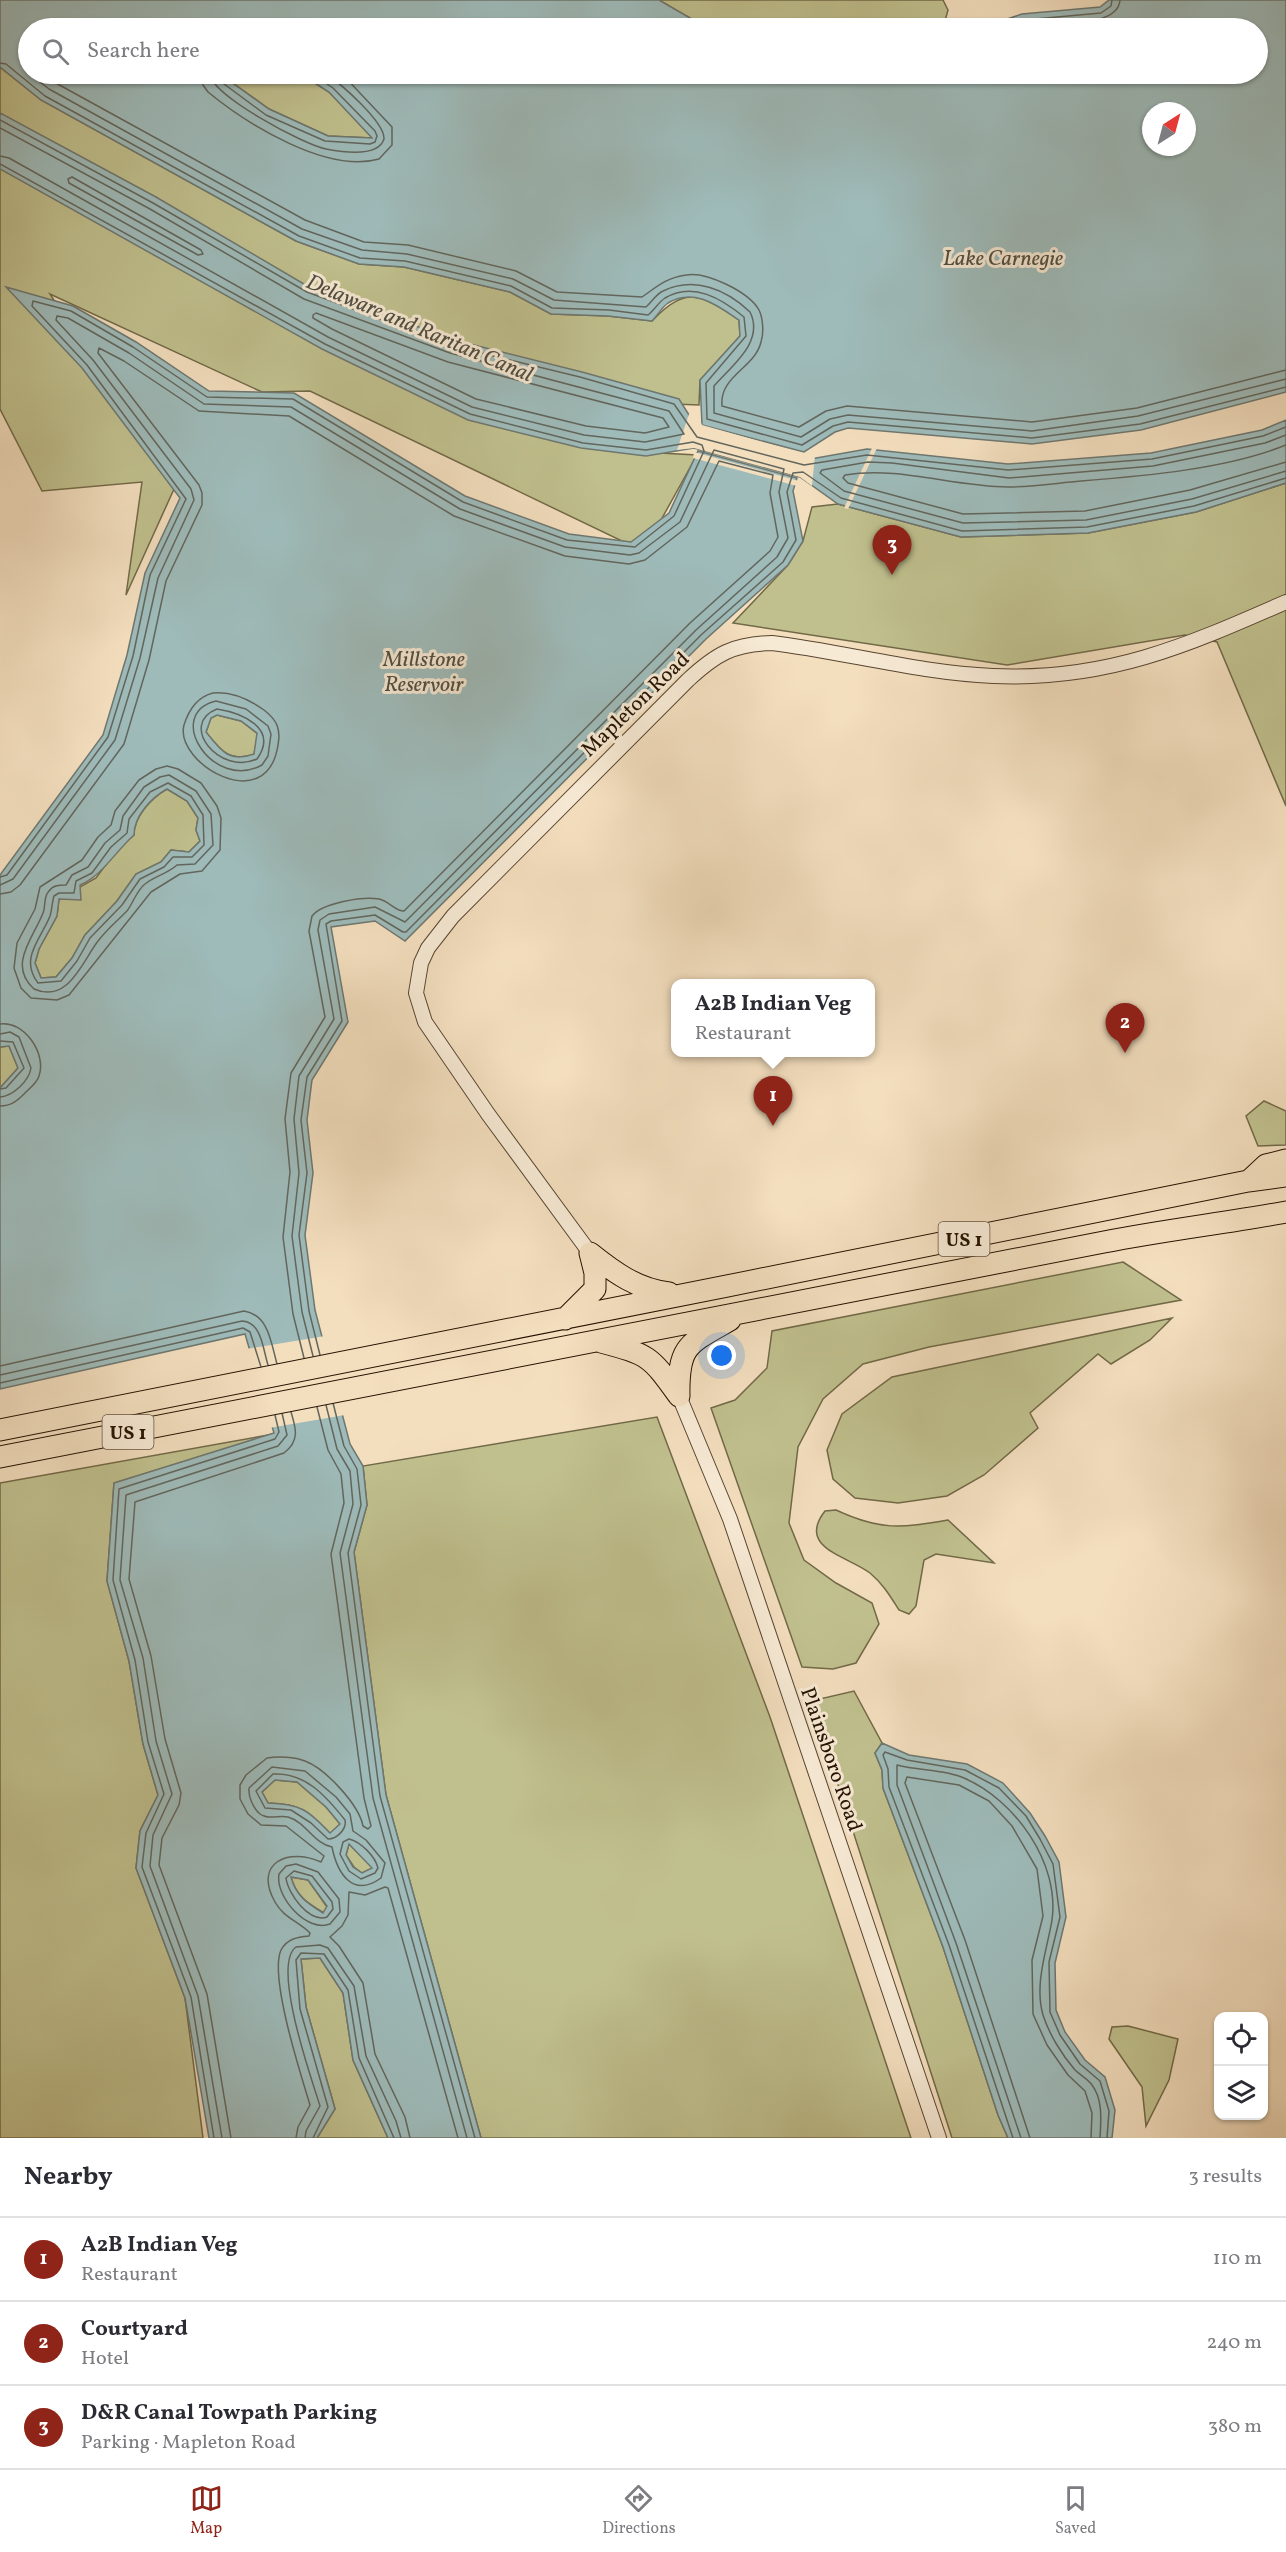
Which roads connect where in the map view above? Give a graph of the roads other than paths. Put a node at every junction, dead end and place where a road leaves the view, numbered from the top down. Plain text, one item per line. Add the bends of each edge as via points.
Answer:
1 (1286, 602) edge
2 (1286, 1160) edge
3 (1286, 1176) edge
4 (1248, 1181) junction
5 (1286, 1212) edge
6 (590, 1253) junction
7 (679, 1294) junction
8 (748, 1310) junction
9 (563, 1320) junction
10 (598, 1341) junction
11 (679, 1396) junction
12 (0, 1430) edge
13 (0, 1457) edge
14 (939, 2138) edge

1 - 6 street, Mapleton Road via 1172,651 1078,672 992,676 772,643 724,651 688,680 453,916 428,948 418,979 416,993 425,1022
2 - 4 highway via 1266,1165
3 - 4 highway, US 1
4 - 7 highway, US 1
5 - 8 highway, US 1 via 1107,1241
6 - 7 highway via 628,1281 650,1290
6 - 9 highway via 596,1273 595,1289
7 - 9 highway, US 1
8 - 10 highway, US 1
8 - 11 highway via 691,1344 681,1358
9 - 12 highway, US 1
10 - 11 highway via 652,1359
10 - 13 highway, US 1
11 - 14 street, Plainsboro Road via 730,1519

